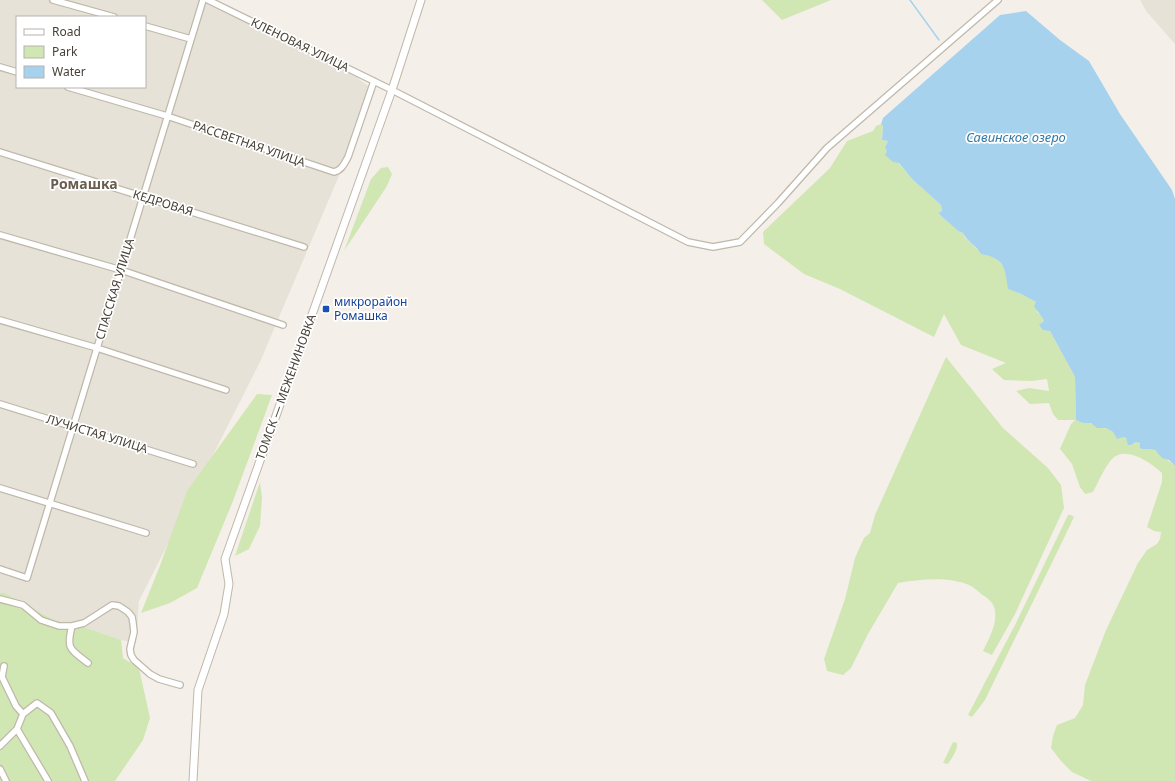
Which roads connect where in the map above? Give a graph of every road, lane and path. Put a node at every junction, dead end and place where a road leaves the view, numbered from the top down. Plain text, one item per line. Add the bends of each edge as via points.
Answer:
1 (53, 0) edge
2 (203, 0) edge
3 (208, 0) edge
4 (421, 0) edge
5 (998, 0) edge
6 (110, 16) edge
7 (146, 26) edge
8 (191, 39) junction
9 (0, 67) edge
10 (16, 72) edge
11 (374, 81) junction
12 (71, 88) edge
13 (392, 90) junction
14 (167, 116) junction
15 (0, 152) edge
16 (143, 196) junction
17 (0, 235) edge
18 (304, 247) dead end
19 (120, 270) junction
20 (0, 320) edge
21 (283, 325) dead end
22 (97, 348) junction
23 (226, 390) dead end
24 (0, 404) edge
25 (73, 426) junction
26 (193, 464) dead end
27 (0, 488) edge
28 (50, 503) junction
29 (146, 533) dead end
30 (0, 569) edge
31 (0, 599) edge
32 (72, 626) junction
33 (88, 663) dead end
34 (4, 666) dead end
35 (180, 685) dead end
36 (23, 714) junction
37 (17, 729) junction
38 (0, 746) edge
39 (0, 769) edge
40 (6, 781) edge
41 (48, 781) edge
42 (84, 781) edge
43 (193, 781) edge

1 - 6 street
2 - 8 street, СПАССКАЯ УЛИЦА
3 - 11 street, КЛЕНОВАЯ УЛИЦА
4 - 13 street, ТОМСК — МЕЖЕНИНОВКА
5 - 13 street, КЛЕНОВАЯ УЛИЦА via 827,148 740,242 713,246 688,242
7 - 8 street
8 - 14 street, СПАССКАЯ УЛИЦА
9 - 10 street
11 - 13 street, КЛЕНОВАЯ УЛИЦА
11 - 14 street, РАССВЕТНАЯ УЛИЦА via 348,157 339,171 334,172
12 - 14 street, РАССВЕТНАЯ УЛИЦА
13 - 43 street, ТОМСК — МЕЖЕНИНОВКА via 225,558 228,584 224,614 198,690
14 - 16 street, СПАССКАЯ УЛИЦА
15 - 16 street, КЕДРОВАЯ
16 - 18 street, КЕДРОВАЯ
16 - 19 street, СПАССКАЯ УЛИЦА
17 - 19 street
19 - 21 street
19 - 22 street, СПАССКАЯ УЛИЦА
20 - 22 street
22 - 23 street
22 - 25 street, СПАССКАЯ УЛИЦА
24 - 25 street, ЛУЧИСТАЯ УЛИЦА
25 - 26 street, ЛУЧИСТАЯ УЛИЦА
25 - 28 street, СПАССКАЯ УЛИЦА
27 - 28 street
28 - 29 street
28 - 30 street, СПАССКАЯ УЛИЦА via 27,578
31 - 32 street via 23,605 42,620 58,626
32 - 33 street via 69,641 71,648
32 - 35 street via 84,623 112,605 119,606 132,617 134,632 130,649 134,660 150,674
34 - 36 street via 2,677 16,706
36 - 37 street
36 - 42 street via 37,703 51,713 70,746
37 - 38 street
37 - 41 street
39 - 40 street

